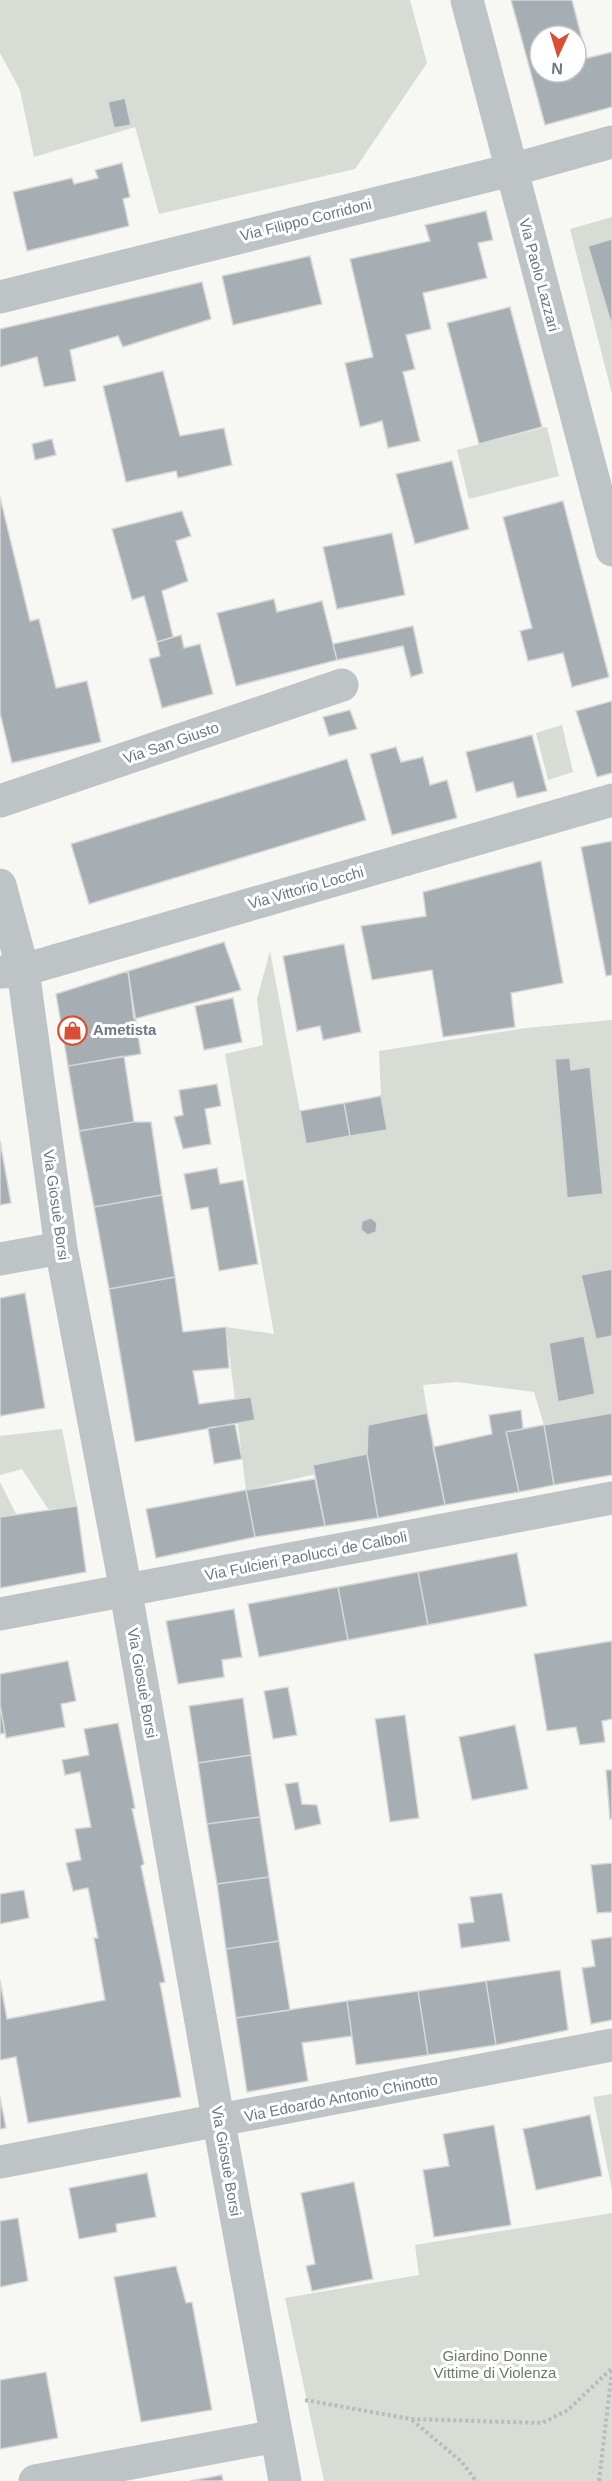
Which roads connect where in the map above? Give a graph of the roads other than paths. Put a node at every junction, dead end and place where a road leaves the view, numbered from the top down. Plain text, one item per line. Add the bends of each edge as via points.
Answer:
1 (467, 0) edge
2 (612, 142) edge
3 (511, 170) junction
4 (0, 297) edge
5 (612, 550) edge
6 (342, 686) dead end
7 (612, 800) edge
8 (0, 801) edge
9 (0, 885) edge
10 (11, 971) edge
11 (61, 1248) junction
12 (0, 1259) edge
13 (612, 1498) edge
14 (126, 1591) junction
15 (0, 1614) edge
16 (612, 2045) edge
17 (218, 2122) junction
18 (0, 2162) edge
19 (276, 2436) junction
20 (35, 2481) edge
21 (285, 2481) edge

1 - 3 street, Via Paolo Lazzari
2 - 3 street, Via Filippo Corridoni
3 - 4 street, Via Filippo Corridoni
3 - 5 street, Via Paolo Lazzari
6 - 8 street, Via San Giusto
7 - 10 street, Via Vittorio Locchi
9 - 10 street, Via Giosuè Borsi
10 - 11 street, Via Giosuè Borsi
11 - 12 street
11 - 14 street, Via Giosuè Borsi
13 - 14 street, Via Fulcieri Paolucci de Calboli
14 - 15 street, Via Fulcieri Paolucci de Calboli
14 - 17 street, Via Giosuè Borsi
16 - 17 street, Via Edoardo Antonio Chinotto
17 - 18 street, Via Edoardo Antonio Chinotto
17 - 19 street, Via Giosuè Borsi
19 - 20 street
19 - 21 street, Via Giosuè Borsi

